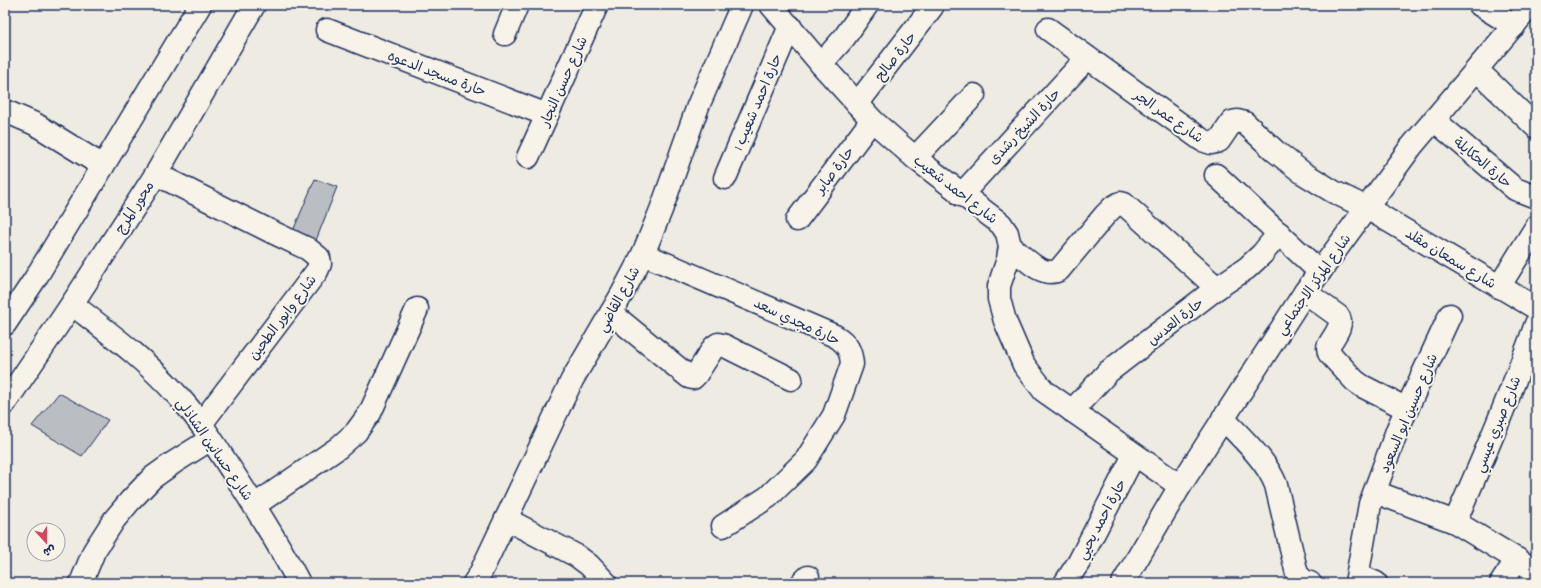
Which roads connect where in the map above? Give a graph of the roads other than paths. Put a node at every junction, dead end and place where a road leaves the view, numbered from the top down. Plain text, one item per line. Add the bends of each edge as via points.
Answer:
1 (200, 5) edge
2 (254, 5) edge
3 (517, 5) edge
4 (597, 5) edge
5 (742, 5) edge
6 (771, 5) edge
7 (868, 5) edge
8 (1480, 5) edge
9 (1532, 5) edge
10 (932, 7) dead end
11 (790, 26) junction
12 (1514, 26) junction
13 (1048, 29) dead end
14 (327, 30) dead end
15 (505, 34) dead end
16 (1087, 58) junction
17 (821, 64) junction
18 (1477, 70) junction
19 (974, 95) dead end
20 (857, 104) junction
21 (5, 111) edge
22 (548, 115) junction
23 (872, 120) junction
24 (1434, 120) junction
25 (1536, 127) edge
26 (528, 157) dead end
27 (915, 158) junction
28 (103, 166) junction
29 (156, 174) junction
30 (1216, 175) dead end
31 (726, 178) dead end
32 (961, 195) junction
33 (1536, 197) edge
34 (1367, 208) junction
35 (797, 220) dead end
36 (1536, 227) edge
37 (1279, 233) junction
38 (1010, 246) junction
39 (643, 254) junction
40 (1320, 272) junction
41 (1499, 287) junction
42 (1217, 288) junction
43 (1305, 292) junction
44 (72, 304) junction
45 (1536, 308) edge
46 (417, 309) dead end
47 (611, 313) junction
48 (1450, 315) dead end
49 (5, 324) edge
50 (1536, 324) edge
51 (791, 379) dead end
52 (5, 403) edge
53 (1407, 409) junction
54 (1072, 411) junction
55 (1223, 418) junction
56 (206, 431) junction
57 (1134, 455) junction
58 (1180, 486) junction
59 (1375, 492) junction
60 (255, 505) junction
61 (506, 519) junction
62 (1455, 522) junction
63 (723, 526) dead end
64 (1517, 558) junction
65 (1536, 571) edge
66 (1363, 580) edge
67 (81, 583) edge
68 (299, 583) edge
69 (474, 583) edge
70 (606, 583) edge
71 (1065, 583) edge
72 (1123, 583) edge
73 (1310, 583) edge
74 (1501, 583) edge

1 - 28 street
2 - 29 street, محور المرج
3 - 15 street
4 - 22 street, شارع حسن النجار
5 - 39 street, شارع القاضي via 698,106
6 - 11 street, شارع احمد شعيب
7 - 17 street
8 - 12 street
9 - 12 street, شارع المركز الاجتماعي
10 - 20 street, حارة صالح
11 - 17 street, شارع احمد شعيب
11 - 31 street, حارة احمد شعيب 1
12 - 18 street, شارع المركز الاجتماعي
13 - 16 street, شارع عمر الجر
14 - 22 street, حارة مسجد الدعوه
16 - 32 street, حارة الشيخ رشدى
16 - 34 street, شارع عمر الجر via 1202,140 1211,143 1219,141 1232,122 1245,123 1304,173 1334,192
17 - 20 street, شارع احمد شعيب
18 - 24 street, شارع المركز الاجتماعي
18 - 25 street
19 - 27 street
20 - 23 street, شارع احمد شعيب
21 - 28 street via 35,124
22 - 26 street, شارع حسن النجار
23 - 27 street, شارع احمد شعيب
23 - 35 street, حارة صابر
24 - 33 street, حارة الحكايلة via 1516,189
24 - 34 street, شارع المركز الاجتماعي
27 - 32 street, شارع احمد شعيب
28 - 49 street
29 - 44 street, محور المرج
29 - 56 street, شارع وابور الطحين via 308,249 319,258 317,271
30 - 37 street
32 - 38 street, شارع احمد شعيب via 1001,224 1007,233
34 - 40 street, شارع المركز الاجتماعي
34 - 41 street, شارع سمعان مقلد
36 - 41 street
37 - 40 street
37 - 42 street, حارة العدس via 1262,254
38 - 42 street via 1041,270 1054,273 1105,215 1120,203
38 - 54 street via 999,286 999,299 1006,322 1024,365 1044,391
39 - 47 street, شارع القاضي
39 - 63 street, حارة مجدي سعد via 836,336 843,341 851,356 852,364 834,415 806,460 768,497
40 - 43 street, شارع المركز الاجتماعي
41 - 45 street, شارع سمعان مقلد
42 - 54 street, حارة العدس via 1108,372
43 - 53 street via 1340,319 1341,324 1328,347 1352,378 1362,386
43 - 55 street, شارع المركز الاجتماعي
44 - 52 street, محور المرج
44 - 56 street, شارع حسانين الشاذلي via 131,350 177,394
46 - 60 street via 370,413 356,432 338,448
47 - 51 street via 689,377 693,378 696,375 718,344
47 - 61 street, شارع القاضي via 572,380
48 - 53 street, شارع حسين ابو السعود
50 - 62 street, شارع صبري عيسي via 1486,453
53 - 59 street, شارع حسين ابو السعود
54 - 57 street
55 - 58 street, شارع المركز الاجتماعي
55 - 73 street via 1271,473 1297,574
56 - 60 street, شارع حسانين الشاذلي
56 - 67 street via 173,463 152,478 114,520 94,550
57 - 58 street
57 - 71 street, حارة احمد يحيي via 1079,562
58 - 72 street, شارع المركز الاجتماعي
59 - 62 street
59 - 66 street, شارع حسين ابو السعود via 1370,504
60 - 68 street, شارع حسانين الشاذلي
61 - 69 street, شارع القاضي
61 - 70 street via 577,556
62 - 64 street
64 - 65 street
64 - 74 street

